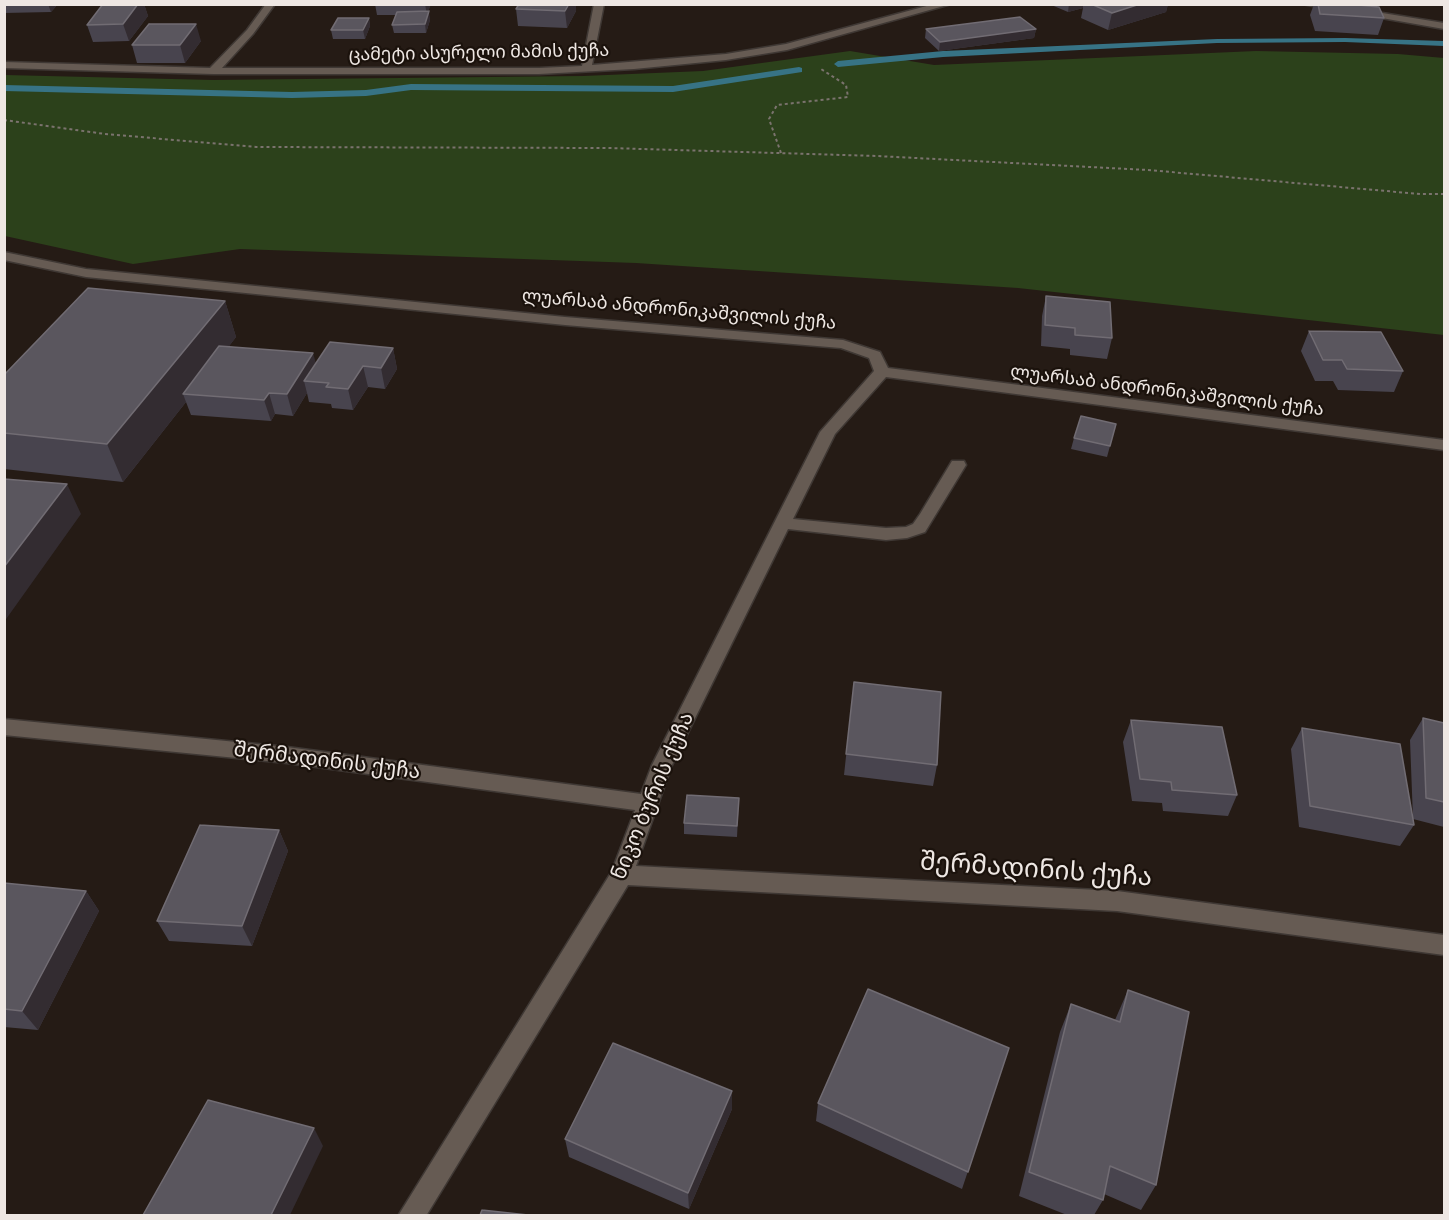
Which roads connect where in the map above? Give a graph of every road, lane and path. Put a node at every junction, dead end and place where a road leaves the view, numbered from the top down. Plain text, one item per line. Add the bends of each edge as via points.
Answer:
1 (271, 4) edge
2 (599, 4) edge
3 (947, 4) edge
4 (1306, 4) edge
5 (1444, 26) edge
6 (787, 47) junction
7 (4, 65) edge
8 (585, 69) junction
9 (213, 71) junction
10 (4, 120) edge
11 (781, 153) junction
12 (1444, 194) edge
13 (4, 256) edge
14 (882, 372) junction
15 (1444, 445) edge
16 (958, 465) dead end
17 (782, 523) junction
18 (4, 727) edge
19 (648, 803) junction
20 (622, 875) junction
21 (1444, 945) edge
22 (411, 1215) edge

1 - 9 street
2 - 8 street
3 - 6 street, ცამეტი ასურელი მამის ქუჩა
4 - 5 street
6 - 8 street, ცამეტი ასურელი მამის ქუჩა via 726,57
6 - 11 path via 846,85 848,97 777,105 770,118
7 - 9 street, ცამეტი ასურელი მამის ქუჩა
8 - 9 street, ცამეტი ასურელი მამის ქუჩა
10 - 11 path via 105,134 256,147 609,148
11 - 12 path via 1136,170
13 - 14 street, ლუარსაბ ანდრონიკაშვილის ქუჩა via 86,273 565,321 843,344 874,355
14 - 15 street, ლუარსაბ ანდრონიკაშვილის ქუჩა
14 - 17 street, ნიკო ბურის ქუჩა via 828,432
16 - 17 street via 919,528 907,532 863,532
17 - 19 street, ნიკო ბურის ქუჩა via 662,765
18 - 19 street, შერმადინის ქუჩა via 287,755
19 - 20 street, ნიკო ბურის ქუჩა
20 - 21 street, შერმადინის ქუჩა via 1117,901
20 - 22 street, ნიკო ბურის ქუჩა

